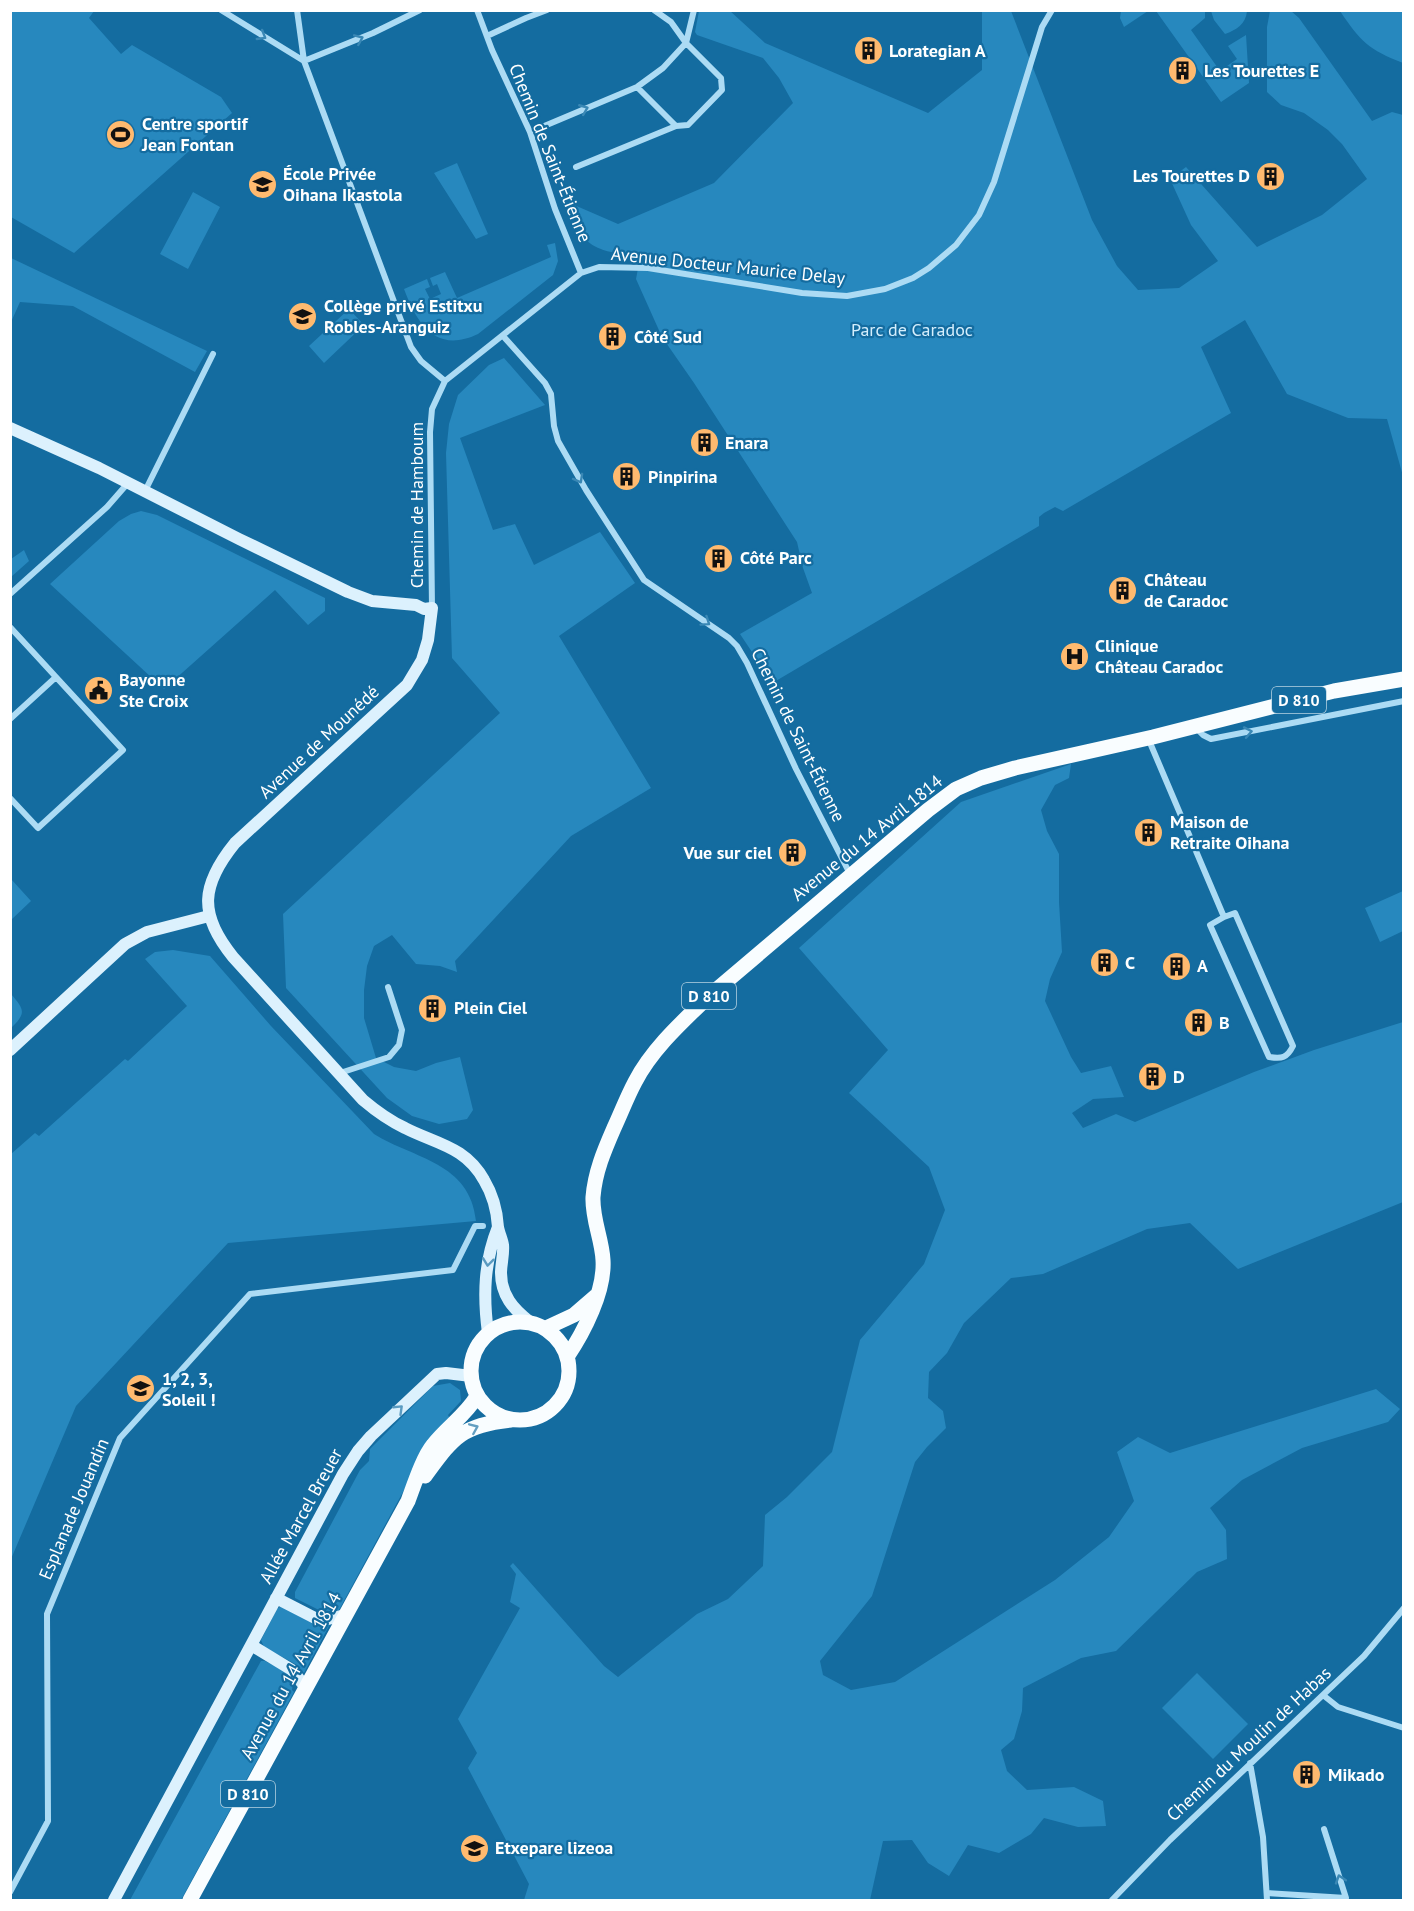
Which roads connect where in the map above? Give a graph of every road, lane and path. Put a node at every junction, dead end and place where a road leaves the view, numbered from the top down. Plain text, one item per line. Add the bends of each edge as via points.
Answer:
1 (220, 10) edge
2 (297, 10) edge
3 (420, 10) edge
4 (477, 10) edge
5 (523, 10) edge
6 (548, 10) edge
7 (654, 10) edge
8 (694, 10) edge
9 (1052, 10) edge
10 (526, 18) junction
11 (487, 36) junction
12 (686, 43) junction
13 (304, 61) junction
14 (638, 87) junction
15 (676, 126) junction
16 (530, 132) junction
17 (576, 167) dead end
18 (581, 273) junction
19 (503, 336) junction
20 (213, 354) dead end
21 (446, 381) junction
22 (10, 428) edge
23 (128, 483) junction
24 (145, 491) junction
25 (10, 594) edge
26 (432, 608) junction
27 (10, 627) edge
28 (56, 677) junction
29 (1404, 679) edge
30 (1404, 701) edge
31 (10, 719) edge
32 (1195, 726) junction
33 (1148, 738) junction
34 (10, 798) edge
35 (850, 874) junction
36 (209, 916) junction
37 (1224, 917) junction
38 (388, 987) dead end
39 (10, 1050) edge
40 (339, 1074) junction
41 (483, 1227) dead end
42 (498, 1227) junction
43 (596, 1296) junction
44 (530, 1322) junction
45 (546, 1328) junction
46 (488, 1333) junction
47 (567, 1357) junction
48 (471, 1376) junction
49 (477, 1396) junction
50 (515, 1420) junction
51 (408, 1501) junction
52 (276, 1598) junction
53 (1404, 1608) edge
54 (345, 1615) junction
55 (251, 1645) junction
56 (306, 1688) junction
57 (1323, 1695) junction
58 (1404, 1728) edge
59 (1250, 1763) junction
60 (1324, 1829) dead end
61 (10, 1892) edge
62 (1267, 1893) junction
63 (114, 1900) edge
64 (190, 1900) edge
65 (1112, 1900) edge
66 (1267, 1900) edge

1 -> 13 street
2 - 13 street
13 -> 3 street
4 - 11 street, Chemin de Saint-Étienne
5 - 10 street
6 - 10 street
7 - 12 street via 671,22
8 - 12 street
9 - 18 street, Avenue Docteur Maurice Delay via 1042,27 994,182 979,215 956,245 913,278 878,291 831,296 648,268 599,267
10 - 11 street
11 - 16 street, Chemin de Saint-Étienne
12 - 14 street
12 - 15 street via 721,78 722,90 688,125
13 - 21 street via 411,347
14 - 15 street
16 -> 14 street
15 - 17 street
16 - 18 street, Chemin de Saint-Étienne
18 - 19 street, Avenue Docteur Maurice Delay
19 - 21 street, Avenue Docteur Maurice Delay
19 -> 35 street, Chemin de Saint-Étienne via 545,383 551,394 558,441 644,580 737,646
20 - 24 street
21 - 26 street, Chemin de Hamboum via 432,408 430,432
22 - 23 street
23 - 24 street
23 - 25 street via 107,507
24 - 26 street via 348,592 372,601
26 - 36 street, Avenue de Mounédé via 422,660 407,685 235,843 213,876
27 - 28 street
28 - 31 street
28 - 34 street via 123,750 38,828
29 - 32 main road, Avenue du 14 Avril 1814 / D 810 via 1334,691
32 -> 30 street via 1211,739
32 - 33 main road, Avenue du 14 Avril 1814 / D 810
33 - 35 main road, Avenue du 14 Avril 1814 / D 810 via 1015,768 956,789
33 - 37 street
35 - 43 main road, Avenue du 14 Avril 1814 / D 810 via 682,1021 635,1081 597,1172 594,1217 603,1265
36 - 39 street via 147,932 125,944
36 - 40 street via 215,933 233,957
37 - 37 street via 1210,925 1269,1057 1281,1059 1293,1046 1235,913
38 - 40 street via 402,1030 399,1045 389,1057
40 - 42 street via 377,1111 405,1129 456,1149 470,1162 494,1198
41 - 61 street, Esplanade Jouandin via 475,1226 453,1270 250,1294 120,1438 47,1614 48,1821
42 - 44 street via 503,1247 504,1292 518,1313
42 -> 46 street via 490,1246 484,1299
43 - 45 main road via 574,1315
43 - 47 main road, Avenue du 14 Avril 1814 / D 810 via 582,1335
44 - 45 main road
44 - 46 main road via 503,1324
45 - 47 main road via 561,1343
46 - 48 main road via 475,1350
47 - 50 main road via 568,1383 553,1407 542,1415
48 - 49 main road
52 -> 48 street, Allée Marcel Breuer via 358,1450 437,1374
49 - 50 main road via 487,1408
49 - 51 main road, Avenue du 14 Avril 1814 / D 810 via 471,1408 431,1447
51 -> 50 main road, Avenue du 14 Avril 1814 / D 810 via 456,1438 473,1427
51 - 54 main road, Avenue du 14 Avril 1814 / D 810
52 - 54 street, Allée Marcel Breuer via 315,1618
52 - 55 street, Allée Marcel Breuer
53 - 57 street, Chemin du Moulin de Habas via 1370,1650
54 - 56 main road, Avenue du 14 Avril 1814 / D 810
55 - 56 street via 292,1670
55 - 63 street, Allée Marcel Breuer
56 - 64 main road, Avenue du 14 Avril 1814 / D 810
57 - 58 street via 1338,1707
57 - 59 street, Chemin du Moulin de Habas
59 - 62 street via 1263,1837
59 - 65 street, Chemin du Moulin de Habas
62 -> 60 street via 1346,1898
62 - 66 street

